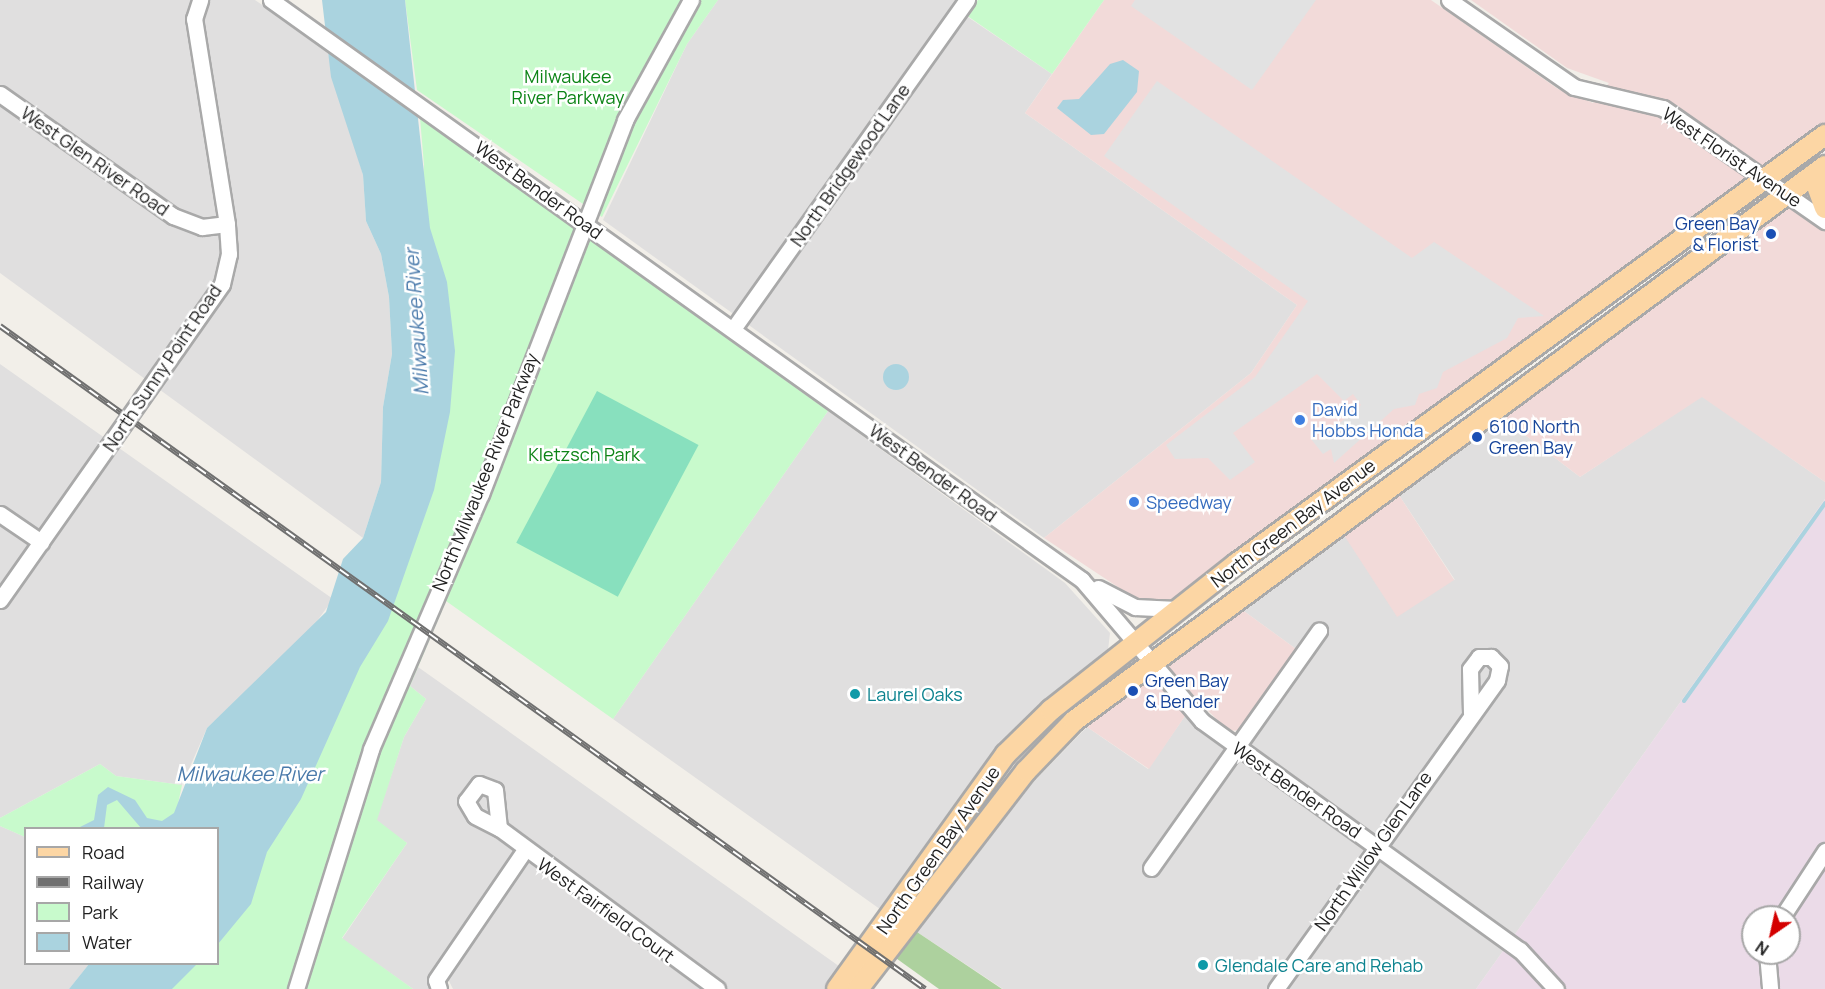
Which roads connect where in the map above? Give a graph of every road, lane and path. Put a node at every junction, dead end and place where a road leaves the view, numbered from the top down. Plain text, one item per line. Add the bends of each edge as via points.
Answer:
1 (200, 0) edge
2 (271, 0) edge
3 (690, 0) edge
4 (967, 0) edge
5 (1449, 0) edge
6 (0, 94) edge
7 (1825, 135) edge
8 (1819, 170) edge
9 (1766, 178) junction
10 (1788, 194) junction
11 (1825, 208) edge
12 (582, 221) junction
13 (1825, 221) edge
14 (227, 224) junction
15 (1669, 246) junction
16 (1648, 261) junction
17 (1686, 269) junction
18 (1666, 284) junction
19 (733, 329) junction
20 (0, 514) edge
21 (41, 542) junction
22 (1082, 580) junction
23 (0, 600) edge
24 (1177, 609) junction
25 (1319, 631) dead end
26 (1137, 639) junction
27 (1155, 661) junction
28 (1471, 713) dead end
29 (1236, 747) junction
30 (499, 828) dead end
31 (1376, 846) junction
32 (1825, 851) edge
33 (524, 852) junction
34 (1151, 868) dead end
35 (1790, 905) edge
36 (1768, 965) edge
37 (297, 989) edge
38 (439, 989) edge
39 (717, 989) edge
40 (837, 989) edge
41 (858, 989) edge
42 (1276, 989) edge
43 (1556, 989) edge
44 (1770, 989) edge

1 - 14 street, North Sunny Point Road via 194,19
2 - 12 street, West Bender Road
3 - 12 street, North Milwaukee River Parkway via 625,120
4 - 19 street, North Bridgewood Lane
5 - 9 street, West Florist Avenue via 1565,82 1663,108
6 - 14 street, West Glen River Road via 173,216 202,226
7 - 9 main road, North Green Bay Avenue
8 - 10 main road, North Green Bay Avenue
8 - 11 main road
9 - 10 street, West Florist Avenue
9 - 15 main road, North Green Bay Avenue
10 - 13 street, West Florist Avenue
10 - 17 main road, North Green Bay Avenue
12 - 19 street, West Bender Road
12 - 37 street, North Milwaukee River Parkway via 481,494 371,749
14 - 21 street, North Sunny Point Road via 229,254 222,284
15 - 16 main road, North Green Bay Avenue
15 - 17 main road
16 - 18 main road
16 - 24 main road, North Green Bay Avenue
17 - 18 main road, North Green Bay Avenue
18 - 27 main road, North Green Bay Avenue
19 - 22 street, West Bender Road
20 - 21 street
21 - 23 street, North Sunny Point Road
22 - 24 street via 1135,607
22 - 26 street, West Bender Road
24 - 26 main road, North Green Bay Avenue
25 - 29 street
26 - 27 street, West Bender Road
26 - 40 main road, North Green Bay Avenue via 1006,754
27 - 29 street, West Bender Road via 1194,713
27 - 41 main road, North Green Bay Avenue via 1074,722 1026,771
28 - 31 street, North Willow Glen Lane
29 - 31 street, West Bender Road
29 - 34 street
30 - 33 street, West Fairfield Court
31 - 42 street, North Willow Glen Lane
31 - 43 street, West Bender Road via 1520,950
32 - 35 street
33 - 38 street via 436,980
33 - 39 street, West Fairfield Court
36 - 44 street

